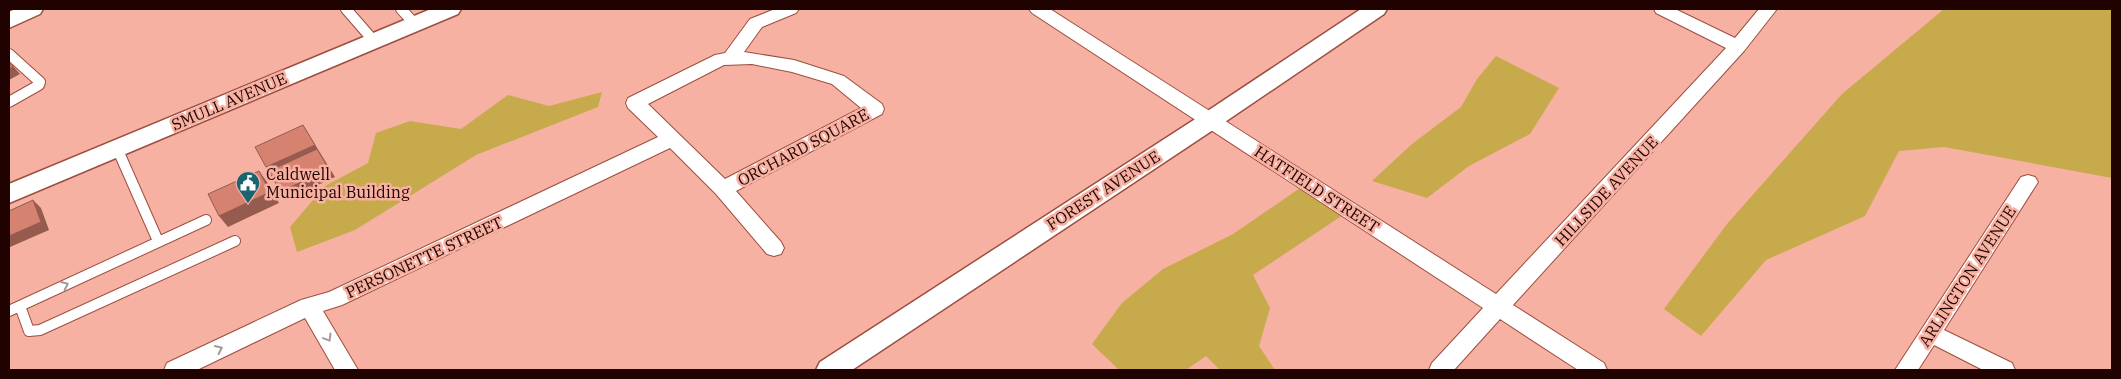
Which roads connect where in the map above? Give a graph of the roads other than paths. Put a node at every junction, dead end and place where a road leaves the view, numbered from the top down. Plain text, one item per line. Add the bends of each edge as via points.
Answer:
1 (32, 9) edge
2 (346, 9) edge
3 (450, 9) edge
4 (790, 9) edge
5 (1038, 9) edge
6 (1376, 9) edge
7 (1662, 9) edge
8 (1768, 9) edge
9 (408, 16) edge
10 (9, 21) edge
11 (374, 40) junction
12 (1738, 47) junction
13 (9, 54) edge
14 (730, 59) junction
15 (9, 102) edge
16 (1211, 120) junction
17 (672, 139) junction
18 (117, 148) junction
19 (2028, 182) dead end
20 (723, 189) junction
21 (9, 194) edge
22 (206, 220) dead end
23 (158, 241) junction
24 (235, 241) dead end
25 (774, 248) dead end
26 (20, 306) junction
27 (309, 306) junction
28 (1499, 307) junction
29 (9, 311) edge
30 (1930, 333) junction
31 (175, 370) edge
32 (347, 370) edge
33 (830, 370) edge
34 (1440, 370) edge
35 (1596, 370) edge
36 (1906, 370) edge
37 (2004, 370) edge

1 - 10 street
2 - 11 lane
3 - 9 street, SMULL AVENUE
4 - 14 street via 756,23
5 - 16 street, HATFIELD STREET
6 - 16 street, FOREST AVENUE
7 - 12 street
8 - 12 street, HILLSIDE AVENUE
9 - 11 street, SMULL AVENUE
11 - 18 street, SMULL AVENUE
12 - 28 street, HILLSIDE AVENUE
13 - 15 lane via 40,82 39,86
14 - 17 street, ORCHARD SQUARE via 721,59 635,103
14 - 20 street, ORCHARD SQUARE via 752,58 794,66 838,80 875,109
16 - 28 street, HATFIELD STREET
16 - 33 street, FOREST AVENUE
17 - 20 street, ORCHARD SQUARE
17 - 27 street, PERSONETTE STREET via 334,299
18 - 21 street, SMULL AVENUE
18 - 23 lane
19 - 30 street, ARLINGTON AVENUE
20 - 25 street, ORCHARD SQUARE
22 - 23 lane
26 -> 23 lane
24 - 26 lane via 40,330 29,331
26 - 29 lane
31 -> 27 street, PERSONETTE STREET
27 -> 32 street
28 - 34 street, HILLSIDE AVENUE
28 - 35 street, HATFIELD STREET
30 - 36 street, ARLINGTON AVENUE
30 - 37 street

